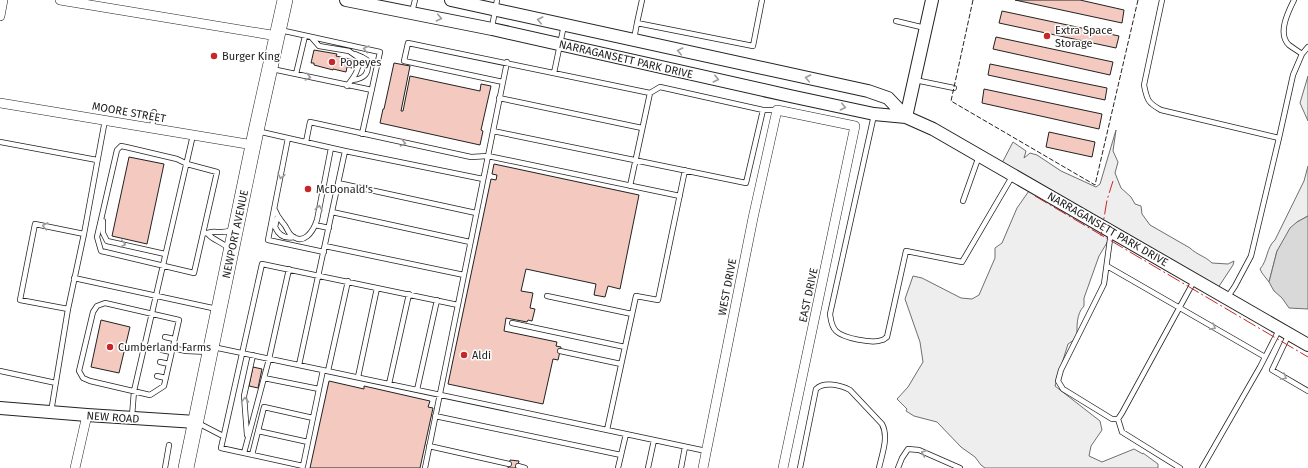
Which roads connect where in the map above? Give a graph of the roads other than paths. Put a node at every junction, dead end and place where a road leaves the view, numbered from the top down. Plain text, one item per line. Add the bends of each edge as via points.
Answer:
1 (3, 0) edge
2 (60, 0) edge
3 (285, 0) edge
4 (346, 0) edge
5 (415, 0) edge
6 (452, 0) edge
7 (642, 0) edge
8 (762, 0) edge
9 (932, 0) edge
10 (1162, 0) edge
11 (1294, 0) edge
12 (496, 5) edge
13 (411, 13) junction
14 (0, 16) edge
15 (896, 21) dead end
16 (637, 23) junction
17 (564, 25) junction
18 (925, 28) junction
19 (492, 29) junction
20 (278, 33) junction
21 (305, 36) junction
22 (312, 37) junction
23 (634, 40) junction
24 (560, 44) junction
25 (1308, 47) edge
26 (349, 51) junction
27 (1302, 54) junction
28 (507, 62) junction
29 (270, 68) junction
30 (554, 73) junction
31 (296, 74) junction
32 (352, 80) junction
33 (914, 80) junction
34 (503, 82) junction
35 (348, 86) junction
36 (954, 88) dead end
37 (372, 90) junction
38 (650, 93) junction
39 (499, 98) junction
40 (0, 103) edge
41 (763, 110) junction
42 (777, 110) junction
43 (154, 112) dead end
44 (874, 114) junction
45 (906, 117) junction
46 (105, 120) junction
47 (152, 128) junction
48 (642, 128) junction
49 (493, 131) junction
50 (363, 134) junction
51 (193, 135) junction
52 (254, 138) junction
53 (288, 138) junction
54 (1280, 138) junction
55 (0, 142) edge
56 (306, 142) junction
57 (331, 148) junction
58 (345, 151) junction
59 (488, 156) junction
60 (979, 156) junction
61 (97, 160) junction
62 (636, 160) junction
63 (187, 164) junction
64 (685, 170) junction
65 (1013, 174) junction
66 (483, 179) junction
67 (338, 184) junction
68 (630, 186) junction
69 (680, 196) junction
70 (963, 201) dead end
71 (104, 205) junction
72 (274, 208) junction
73 (332, 212) junction
74 (476, 213) junction
75 (277, 218) junction
76 (315, 225) junction
77 (329, 228) junction
78 (236, 229) junction
79 (1112, 231) junction
80 (205, 233) junction
81 (84, 234) junction
82 (294, 237) junction
83 (470, 242) junction
84 (325, 246) junction
85 (231, 251) junction
86 (324, 252) junction
87 (165, 254) junction
88 (162, 266) junction
89 (1107, 266) junction
90 (289, 269) junction
91 (464, 275) junction
92 (319, 276) junction
93 (74, 278) junction
94 (1195, 280) junction
95 (348, 282) junction
96 (377, 288) junction
97 (409, 294) junction
98 (156, 295) junction
99 (547, 296) dead end
100 (1227, 298) junction
101 (437, 300) junction
102 (458, 304) junction
103 (1180, 308) junction
104 (68, 309) junction
105 (219, 310) junction
106 (152, 313) junction
107 (632, 314) junction
108 (512, 323) dead end
109 (1284, 331) junction
110 (147, 333) junction
111 (153, 334) dead end
112 (165, 337) dead end
113 (174, 339) junction
114 (1308, 346) edge
115 (625, 347) junction
116 (211, 349) junction
117 (162, 350) dead end
118 (172, 350) junction
119 (560, 351) dead end
120 (242, 353) junction
121 (253, 355) junction
122 (1265, 357) junction
123 (141, 358) junction
124 (269, 358) junction
125 (147, 360) dead end
126 (160, 362) dead end
127 (169, 364) junction
128 (621, 364) junction
129 (299, 365) junction
130 (0, 371) edge
131 (326, 371) junction
132 (138, 372) junction
133 (144, 373) dead end
134 (156, 376) dead end
135 (358, 377) junction
136 (166, 378) junction
137 (264, 378) junction
138 (56, 383) junction
139 (389, 384) junction
140 (319, 389) junction
141 (417, 390) junction
142 (134, 391) junction
143 (1308, 391) edge
144 (440, 394) junction
145 (0, 408) edge
146 (50, 412) junction
147 (87, 415) junction
148 (435, 416) junction
149 (132, 418) junction
150 (313, 418) junction
151 (1118, 419) junction
152 (196, 422) junction
153 (607, 430) junction
154 (258, 431) junction
155 (626, 434) junction
156 (223, 436) junction
157 (248, 439) junction
158 (654, 440) junction
159 (308, 442) junction
160 (169, 445) dead end
161 (429, 446) junction
162 (685, 447) junction
163 (706, 451) junction
164 (244, 453) junction
165 (252, 455) junction
166 (621, 455) junction
167 (509, 464) dead end
168 (518, 466) dead end
169 (303, 467) edge
170 (75, 468) edge
171 (165, 468) edge
172 (186, 468) edge
173 (424, 468) edge
174 (524, 468) edge
175 (618, 468) edge
176 (648, 468) edge
177 (680, 468) edge
178 (703, 468) edge
179 (783, 468) edge
180 (800, 468) edge
181 (879, 468) edge
182 (898, 468) edge
183 (960, 468) edge
184 (1180, 468) edge
185 (1202, 468) edge

1 - 14 street
2 - 20 street
3 - 20 main road, NEWPORT AVENUE
4 - 13 street, NARRAGANSETT PARK DRIVE
5 - 13 lane
6 - 12 street, NARRAGANSETT PARK DRIVE
7 - 16 lane
8 - 16 lane via 753,46
9 - 18 street
10 - 54 lane via 1144,85 1152,105 1161,110
11 - 27 lane via 1283,33 1288,45
17 -> 12 street, NARRAGANSETT PARK DRIVE
12 - 19 lane
13 -> 19 street, NARRAGANSETT PARK DRIVE
15 - 18 lane
16 - 23 lane
17 - 23 street, NARRAGANSETT PARK DRIVE
17 - 24 lane
18 - 33 street
19 - 24 street, NARRAGANSETT PARK DRIVE
20 - 21 lane
20 - 29 main road, NEWPORT AVENUE
21 - 22 lane
21 - 31 lane
22 - 26 lane via 319,46
37 -> 22 lane via 380,52
45 -> 23 street, NARRAGANSETT PARK DRIVE via 888,98 868,91
24 - 30 lane
24 -> 44 street, NARRAGANSETT PARK DRIVE
25 - 27 lane
26 - 32 lane via 359,58
26 - 32 lane via 367,60 369,69 360,79
27 - 54 lane via 1293,75
28 - 30 lane
28 - 34 lane
28 - 34 lane via 408,43 404,61
29 - 31 lane
29 - 52 main road, NEWPORT AVENUE
30 - 38 lane
31 -> 35 lane
32 - 35 lane
33 - 36 lane
33 - 45 street
34 - 39 lane
35 - 37 lane
37 - 50 lane
38 - 41 lane via 660,87
38 - 48 lane
39 - 48 lane
39 - 49 lane
40 - 46 street, MOORE STREET
41 - 42 lane
41 - 64 lane via 746,183
42 - 163 street, WEST DRIVE
42 - 179 street, EAST DRIVE via 855,126
43 - 47 lane
44 - 45 street, NARRAGANSETT PARK DRIVE
44 - 65 lane via 830,314 831,324 842,335 869,341 887,337 906,251 962,262
45 - 60 street, NARRAGANSETT PARK DRIVE via 933,129
46 - 47 street, MOORE STREET
46 - 61 lane
47 - 51 street, MOORE STREET
48 - 62 lane
49 - 59 lane
49 - 62 lane
50 - 56 lane via 310,122
50 -> 59 lane via 471,157
51 - 52 street, MOORE STREET
51 - 63 lane
52 - 53 lane
52 - 78 main road, NEWPORT AVENUE
53 - 56 lane
53 -> 72 lane
54 - 100 lane via 1251,256
55 - 61 lane
56 - 57 lane
57 - 58 lane
76 -> 57 lane
58 - 66 lane
58 - 67 lane
59 - 66 lane
59 - 68 lane
60 - 65 street, NARRAGANSETT PARK DRIVE
60 - 70 lane
61 - 81 lane
62 - 64 lane
62 - 68 lane
63 - 71 lane via 177,159 121,146 117,150
63 - 80 lane via 217,172
63 - 87 lane
64 - 69 lane
65 - 79 street, NARRAGANSETT PARK DRIVE
66 - 74 lane
67 - 73 lane
67 - 74 lane
68 - 69 lane
69 - 107 lane via 658,300 636,296
71 -> 87 lane via 102,233 107,241
71 - 88 lane via 97,237 101,251
72 - 75 lane
72 - 86 lane via 268,240
73 - 77 lane
73 - 83 lane
74 - 83 lane
75 - 82 lane
75 - 82 lane via 277,232 285,237
76 - 77 lane
76 - 82 lane via 307,237
77 - 84 lane
78 - 80 lane via 223,233
78 - 85 main road, NEWPORT AVENUE
79 - 89 lane
79 - 94 street, NARRAGANSETT PARK DRIVE
80 - 85 lane via 212,239 222,242
80 - 88 lane via 194,273
81 - 93 lane
81 -> 104 lane via 35,224 20,300
83 - 91 lane
84 - 86 lane
84 - 91 lane
85 - 105 main road, NEWPORT AVENUE
86 - 92 lane
87 - 88 lane
88 - 98 lane
89 - 103 lane
89 - 151 lane via 1104,284 1061,370 1058,381 1063,389 1112,419
90 - 92 lane
90 - 120 lane via 262,264
90 - 124 lane
91 - 102 lane
92 - 95 lane
92 - 129 lane
93 - 98 lane
93 - 104 lane
94 - 100 street, NARRAGANSETT PARK DRIVE
94 - 103 lane
95 - 96 lane
95 - 131 lane
96 - 97 lane
96 - 135 lane
97 - 101 lane
97 - 139 lane
98 - 105 lane
98 - 106 lane
99 - 107 lane
100 - 109 street, NARRAGANSETT PARK DRIVE
101 - 102 lane
101 - 141 lane
102 - 144 lane
103 -> 122 lane
103 - 151 lane
104 - 138 lane
105 - 116 main road, NEWPORT AVENUE
106 - 110 lane
106 - 113 lane via 179,320
106 - 142 lane via 105,303 97,306 92,312 79,371 83,378 90,381
107 - 115 lane
108 - 115 lane
109 - 114 street, NARRAGANSETT PARK DRIVE
109 - 122 lane
109 -> 143 lane via 1272,370
110 - 111 lane
110 - 123 lane via 147,346
112 - 113 lane
113 - 118 lane
115 - 128 lane
116 - 118 lane
116 - 120 lane
116 - 152 main road, NEWPORT AVENUE
117 - 118 lane
118 - 127 lane
119 - 128 lane
120 - 121 lane
120 - 156 lane
121 - 124 lane
157 -> 121 lane via 244,396
122 - 185 lane
123 - 125 lane
123 - 132 lane
124 - 129 lane
124 - 137 lane
126 - 127 lane
127 - 136 lane
128 - 153 lane
129 - 131 lane
130 - 138 lane
131 - 135 lane
131 - 140 lane
132 - 133 lane
132 - 142 lane
134 - 136 lane
135 - 139 lane
136 - 142 lane via 164,386 150,395
137 - 140 lane
137 - 157 lane
138 - 146 lane
139 - 141 lane
140 - 150 lane
141 - 144 lane
142 - 149 lane
144 - 148 lane
144 - 153 lane
145 - 146 street, NEW ROAD
146 - 147 street, NEW ROAD
147 - 149 street, NEW ROAD
147 - 170 street
148 - 161 lane
148 - 166 lane
149 - 152 street, NEW ROAD
150 - 154 lane via 264,408
150 - 159 lane
151 - 184 lane via 1122,432
152 - 156 lane, NEW ROAD
152 - 172 main road, NEWPORT AVENUE
153 - 155 lane
154 - 159 lane
154 - 165 lane
155 - 158 lane
155 - 166 lane
156 - 164 lane via 221,448
157 - 164 lane
158 - 162 lane
158 - 176 lane
159 - 169 lane
160 - 171 lane
161 - 167 lane
161 - 173 lane
162 - 163 lane
162 - 177 lane
163 - 178 street, WEST DRIVE
164 - 165 lane
165 - 169 lane
166 - 175 lane
168 - 174 lane
180 - 181 lane via 816,389 825,384 850,390 882,424 886,435
183 -> 182 lane via 919,450 908,449

